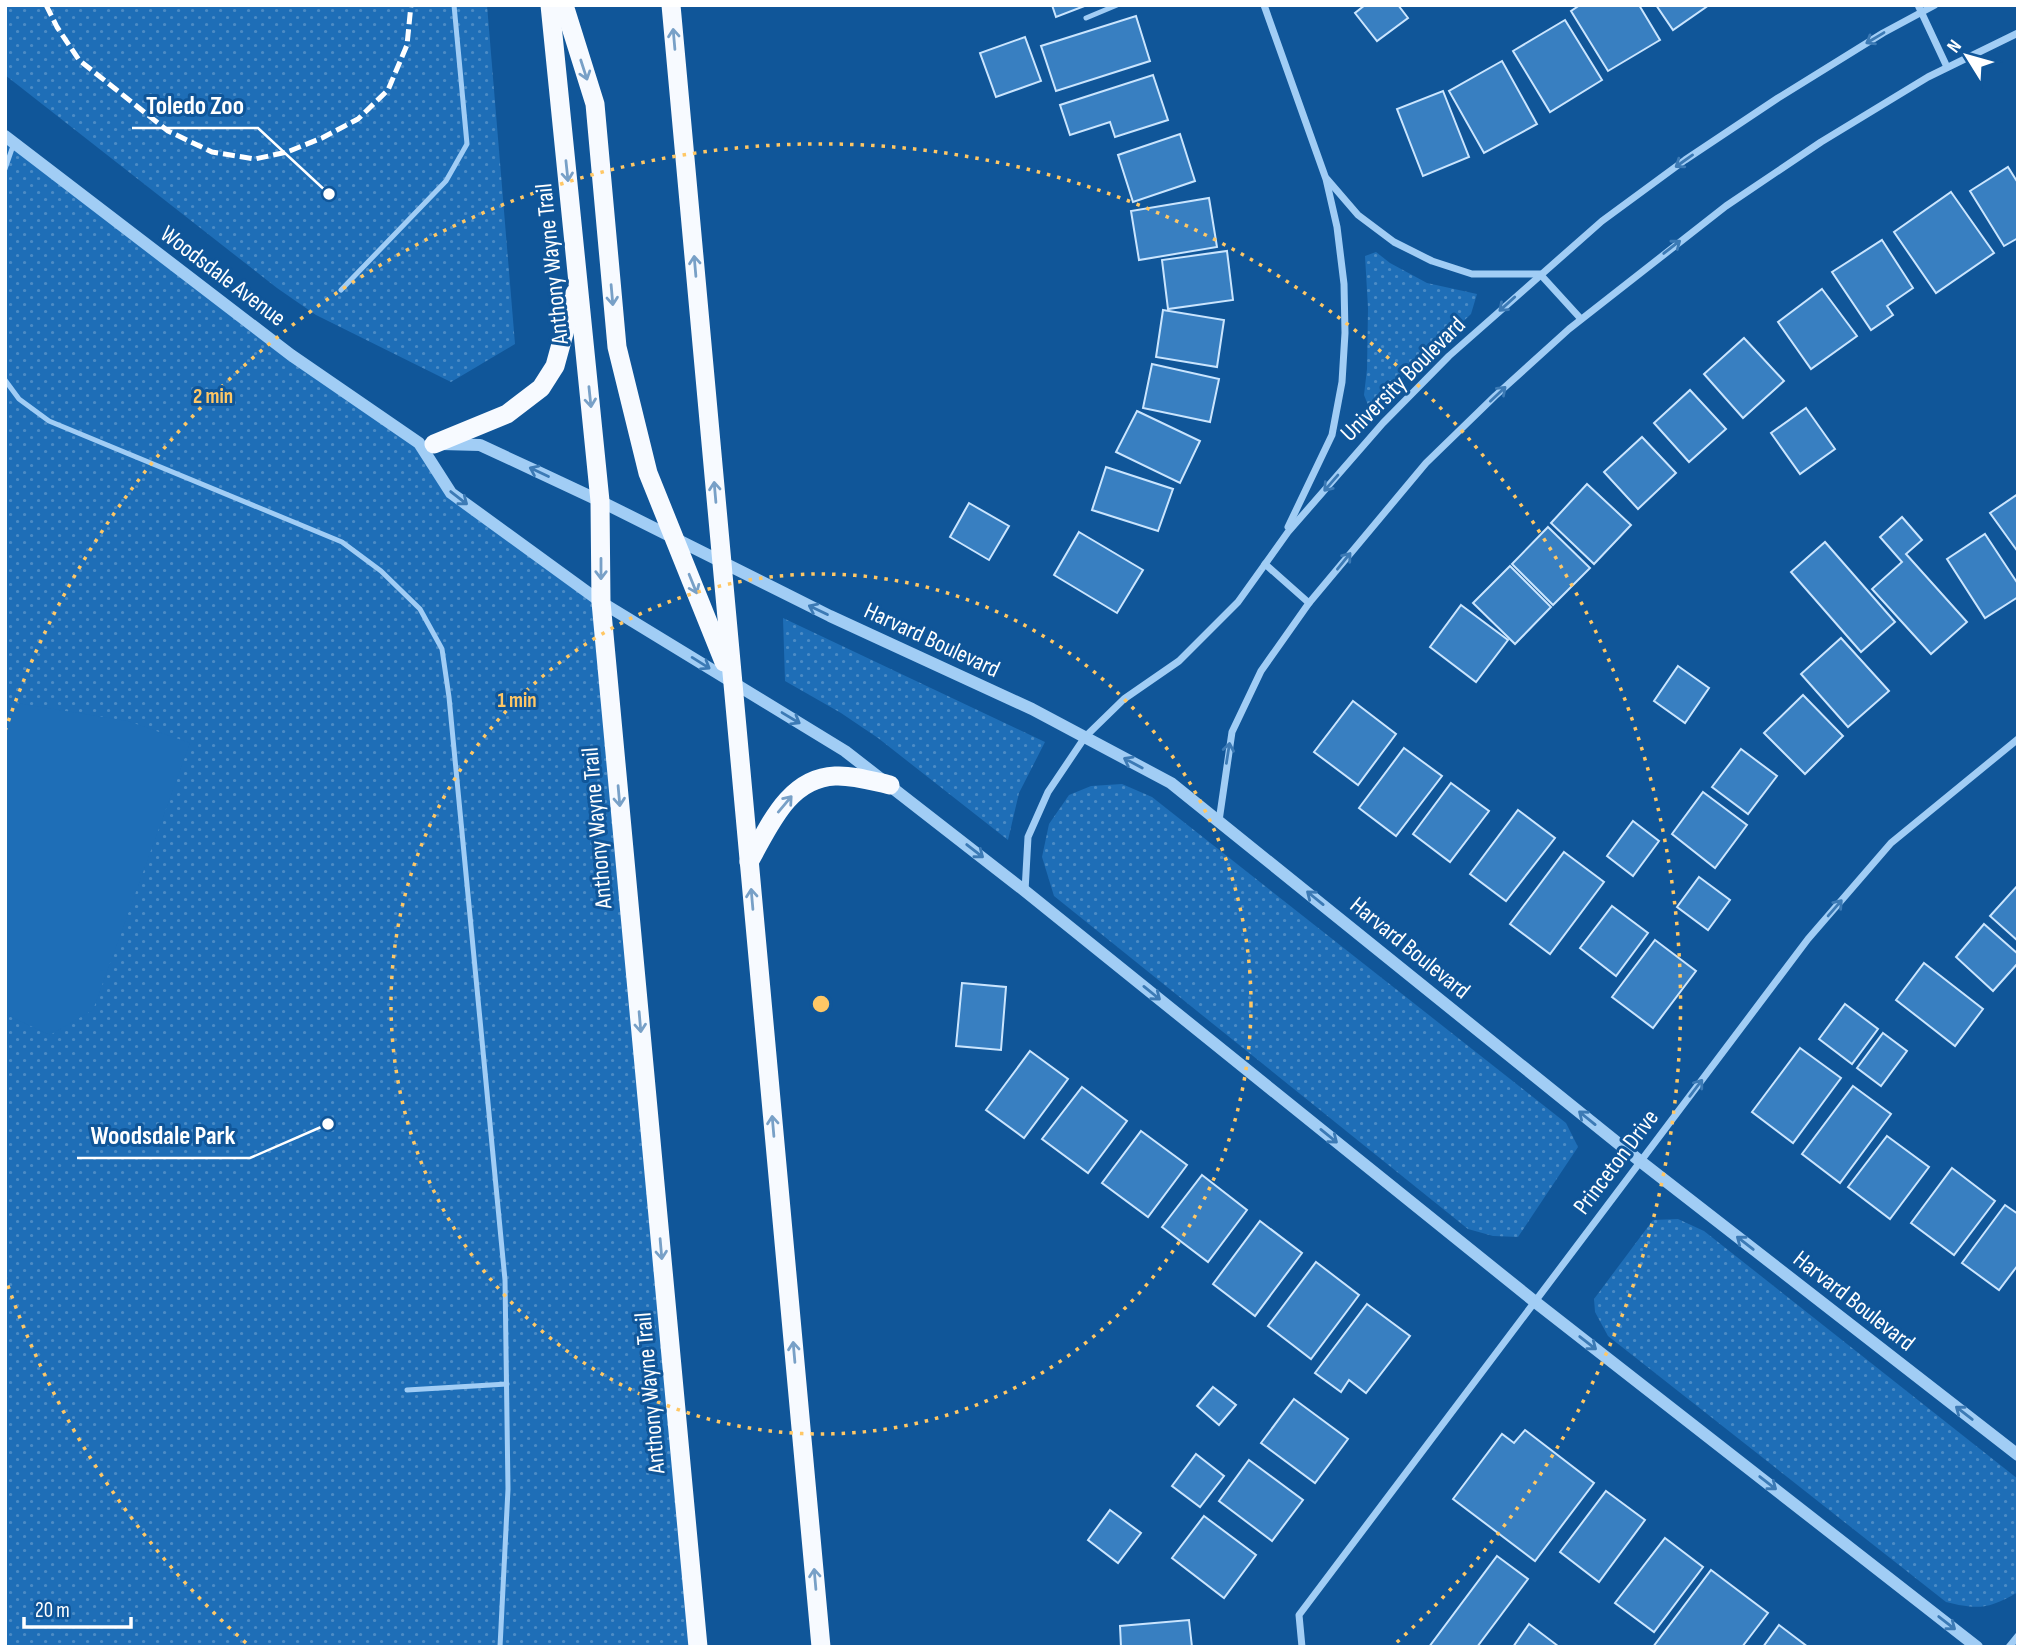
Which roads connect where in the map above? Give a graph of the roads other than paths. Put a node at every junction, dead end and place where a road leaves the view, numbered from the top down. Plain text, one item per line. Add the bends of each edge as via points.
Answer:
1 (454, 5) edge
2 (550, 5) edge
3 (564, 5) edge
4 (671, 5) edge
5 (1117, 5) edge
6 (1264, 5) edge
7 (1935, 5) edge
8 (1920, 9) edge
9 (1086, 18) dead end
10 (2018, 33) edge
11 (1947, 67) junction
12 (10, 140) edge
13 (5, 169) edge
14 (1326, 179) junction
15 (1540, 274) junction
16 (578, 282) junction
17 (341, 290) dead end
18 (1581, 319) junction
19 (5, 380) edge
20 (427, 444) junction
21 (600, 501) junction
22 (675, 539) junction
23 (1280, 544) junction
24 (721, 562) junction
25 (1265, 564) junction
26 (601, 602) junction
27 (1309, 603) junction
28 (732, 682) junction
29 (1085, 737) junction
30 (2018, 740) edge
31 (890, 785) junction
32 (1219, 821) junction
33 (749, 862) junction
34 (1024, 891) junction
35 (1640, 1161) junction
36 (1534, 1301) junction
37 (507, 1384) junction
38 (407, 1390) dead end
39 (2018, 1455) edge
40 (2018, 1636) edge
41 (500, 1647) edge
42 (698, 1647) edge
43 (821, 1647) edge
44 (1301, 1647) edge
45 (1977, 1647) edge
46 (2009, 1647) edge

1 - 17 lane via 467,144 446,181
2 -> 16 highway, Anthony Wayne Trail
3 -> 22 highway via 595,104 617,347 648,473
24 -> 4 highway
5 - 9 lane
6 - 14 street
7 - 8 street, University Boulevard
8 - 11 street
8 -> 15 street, University Boulevard via 1685,160
10 - 11 street
18 -> 11 street via 1726,206 1821,142
12 - 13 lane
12 - 20 street, Woodsdale Avenue via 291,355
14 - 15 street via 1358,215 1394,242 1432,261 1472,274
14 - 23 street via 1344,284 1342,382 1332,435
15 - 18 street
15 -> 23 street, University Boulevard via 1383,423
16 - 20 highway via 555,366 541,388 508,414
16 -> 21 highway, Anthony Wayne Trail
27 -> 18 street via 1426,463
19 - 37 lane via 19,399 49,421 342,541 421,609 442,649 505,1280
21 -> 20 street via 480,445
20 -> 26 street, Woodsdale Avenue via 451,493
21 - 22 street
21 -> 26 highway, Anthony Wayne Trail
22 - 24 street
22 -> 28 highway
23 - 25 street, University Boulevard
24 - 28 highway
29 -> 24 street, Harvard Boulevard
25 - 27 street
25 - 29 street, University Boulevard via 1238,603 1179,661 1125,699
26 -> 28 street, Woodsdale Avenue
26 -> 42 highway, Anthony Wayne Trail
32 -> 27 street via 1232,732 1261,671
28 -> 31 street via 845,751
28 - 33 highway
32 -> 29 street, Harvard Boulevard via 1171,783
29 - 34 street, University Boulevard via 1048,792 1028,837
35 -> 30 street, Princeton Drive via 1808,939 1891,843
33 -> 31 highway via 783,802 817,779 836,776
31 -> 34 street
35 -> 32 street, Harvard Boulevard
43 -> 33 highway
34 -> 36 street
35 - 36 street, Princeton Drive
39 -> 35 street, Harvard Boulevard
36 - 44 street, Princeton Drive via 1299,1615
36 -> 45 street
37 - 38 lane
37 - 41 lane via 508,1489
40 - 46 street

